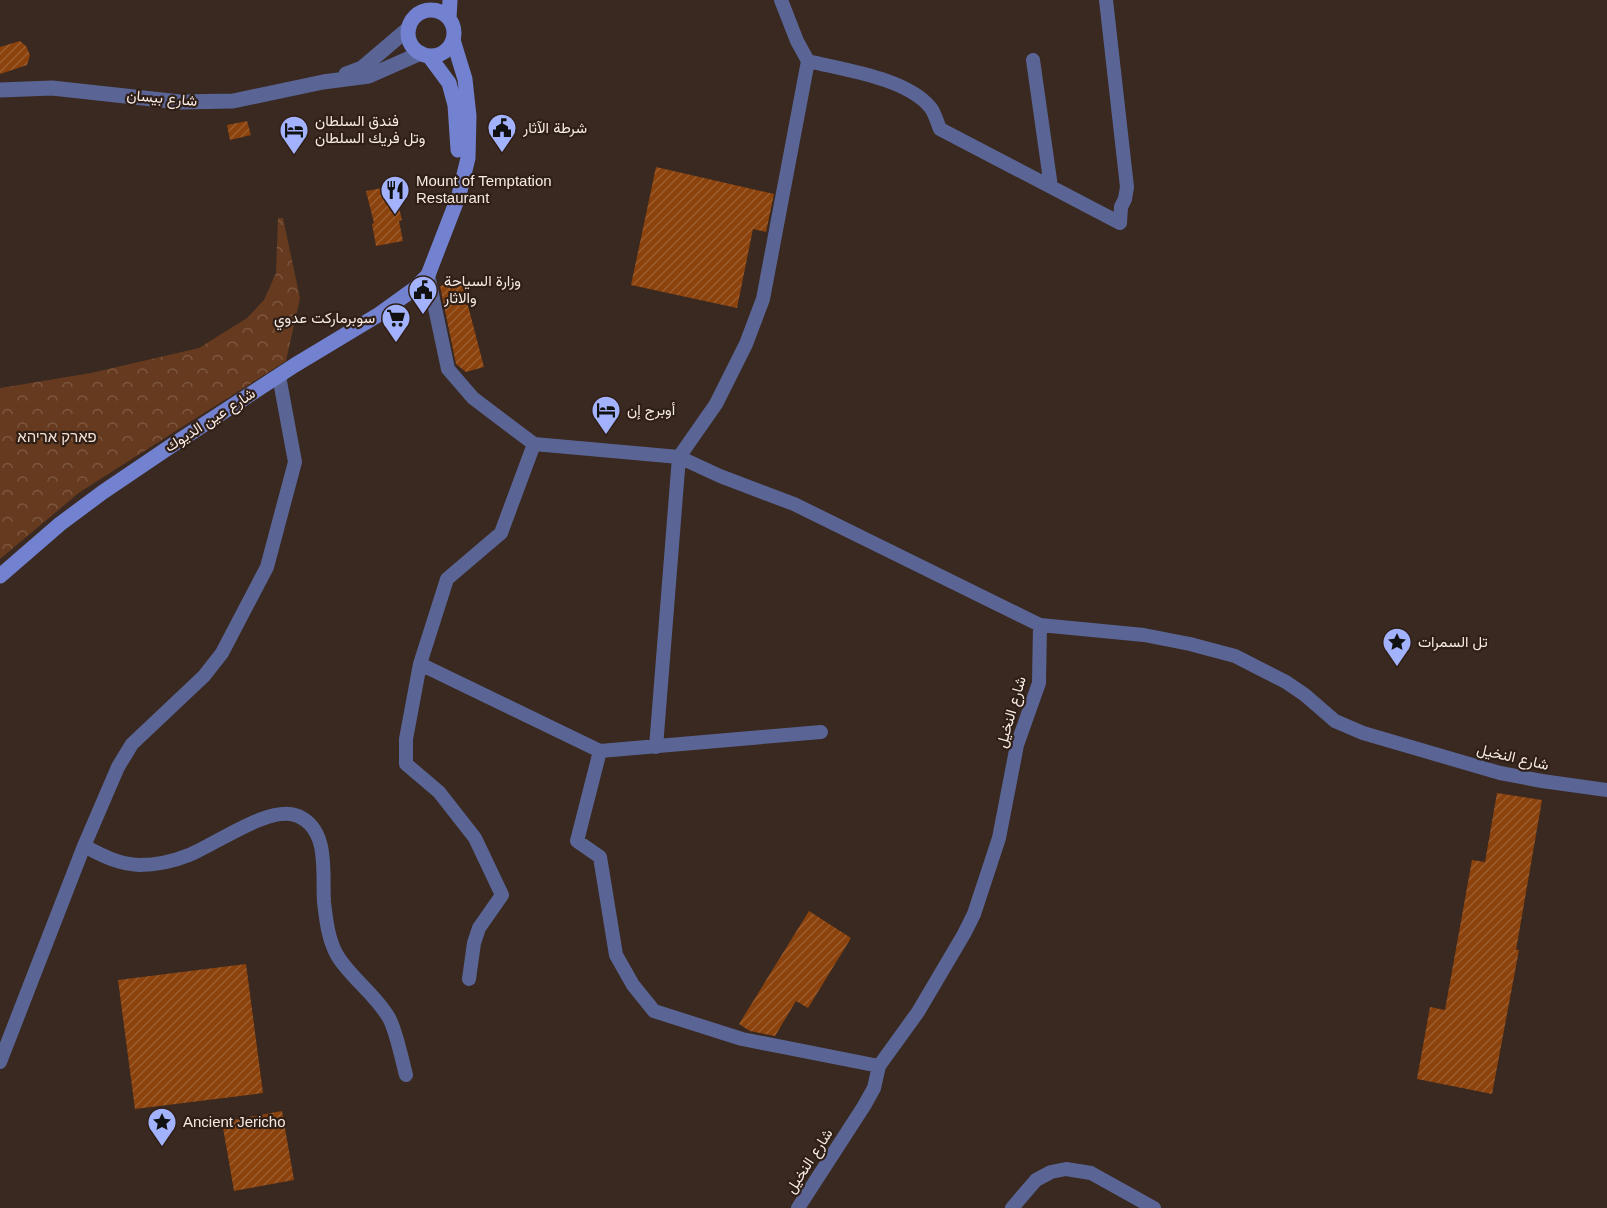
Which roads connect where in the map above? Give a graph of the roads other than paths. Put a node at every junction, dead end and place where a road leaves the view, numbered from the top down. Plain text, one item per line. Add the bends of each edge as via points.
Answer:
1 (450, 0) edge
2 (781, 0) edge
3 (1106, 0) edge
4 (425, 6) edge
5 (449, 18) junction
6 (409, 28) junction
7 (453, 40) junction
8 (425, 55) junction
9 (1033, 60) dead end
10 (808, 62) junction
11 (323, 82) junction
12 (0, 90) edge
13 (1052, 187) junction
14 (459, 195) junction
15 (428, 275) junction
16 (279, 376) junction
17 (534, 444) junction
18 (680, 457) junction
19 (0, 576) edge
20 (1040, 625) junction
21 (420, 664) junction
22 (821, 732) dead end
23 (656, 747) junction
24 (600, 751) junction
25 (1607, 790) edge
26 (84, 846) junction
27 (469, 979) dead end
28 (0, 1062) edge
29 (879, 1066) junction
30 (406, 1075) dead end
31 (798, 1208) edge
32 (1012, 1208) edge
33 (1154, 1208) edge

1 - 5 main road
2 - 10 street
3 - 13 street via 1127,187 1120,223
4 - 5 main road
4 - 6 main road
5 - 7 main road
6 - 8 main road via 415,49
6 - 11 street, شارع بيسان via 362,68
7 - 8 main road via 444,52
7 - 14 main road via 465,79 469,116 468,158
8 - 11 street, شارع بيسان via 369,76
8 - 14 main road via 449,83 455,105
9 - 13 street
10 - 13 street via 897,84 932,109 940,129
10 - 18 street via 763,299 716,404
11 - 12 street, شارع بيسان via 233,101 180,102 52,88
14 - 15 main road
15 - 16 main road, شارع عين الديوك via 378,315
15 - 17 street via 448,369 473,398
16 - 19 main road, شارع عين الديوك via 95,498
16 - 26 street via 295,462 267,567 216,661 132,744
17 - 18 street
17 - 21 street via 501,533 447,579
18 - 20 street via 794,504
18 - 23 street
20 - 25 street, شارع النخيل via 1144,635 1235,656 1305,694 1335,722 1372,736 1500,773
20 - 29 street, شارع النخيل via 1039,683 1017,745 999,838 974,914 918,1012
21 - 24 street
21 - 27 street via 406,739 406,764 439,792 475,838 502,895 479,928
22 - 23 street
23 - 24 street
24 - 29 street via 577,841 600,857 616,955 654,1011 742,1039
26 - 28 street
26 - 30 street via 112,861 162,863 189,855 280,813 306,820 316,832 322,851 325,911 337,954 390,1019
29 - 31 street, شارع النخيل via 869,1097
32 - 33 street via 1036,1180 1066,1169 1091,1173

